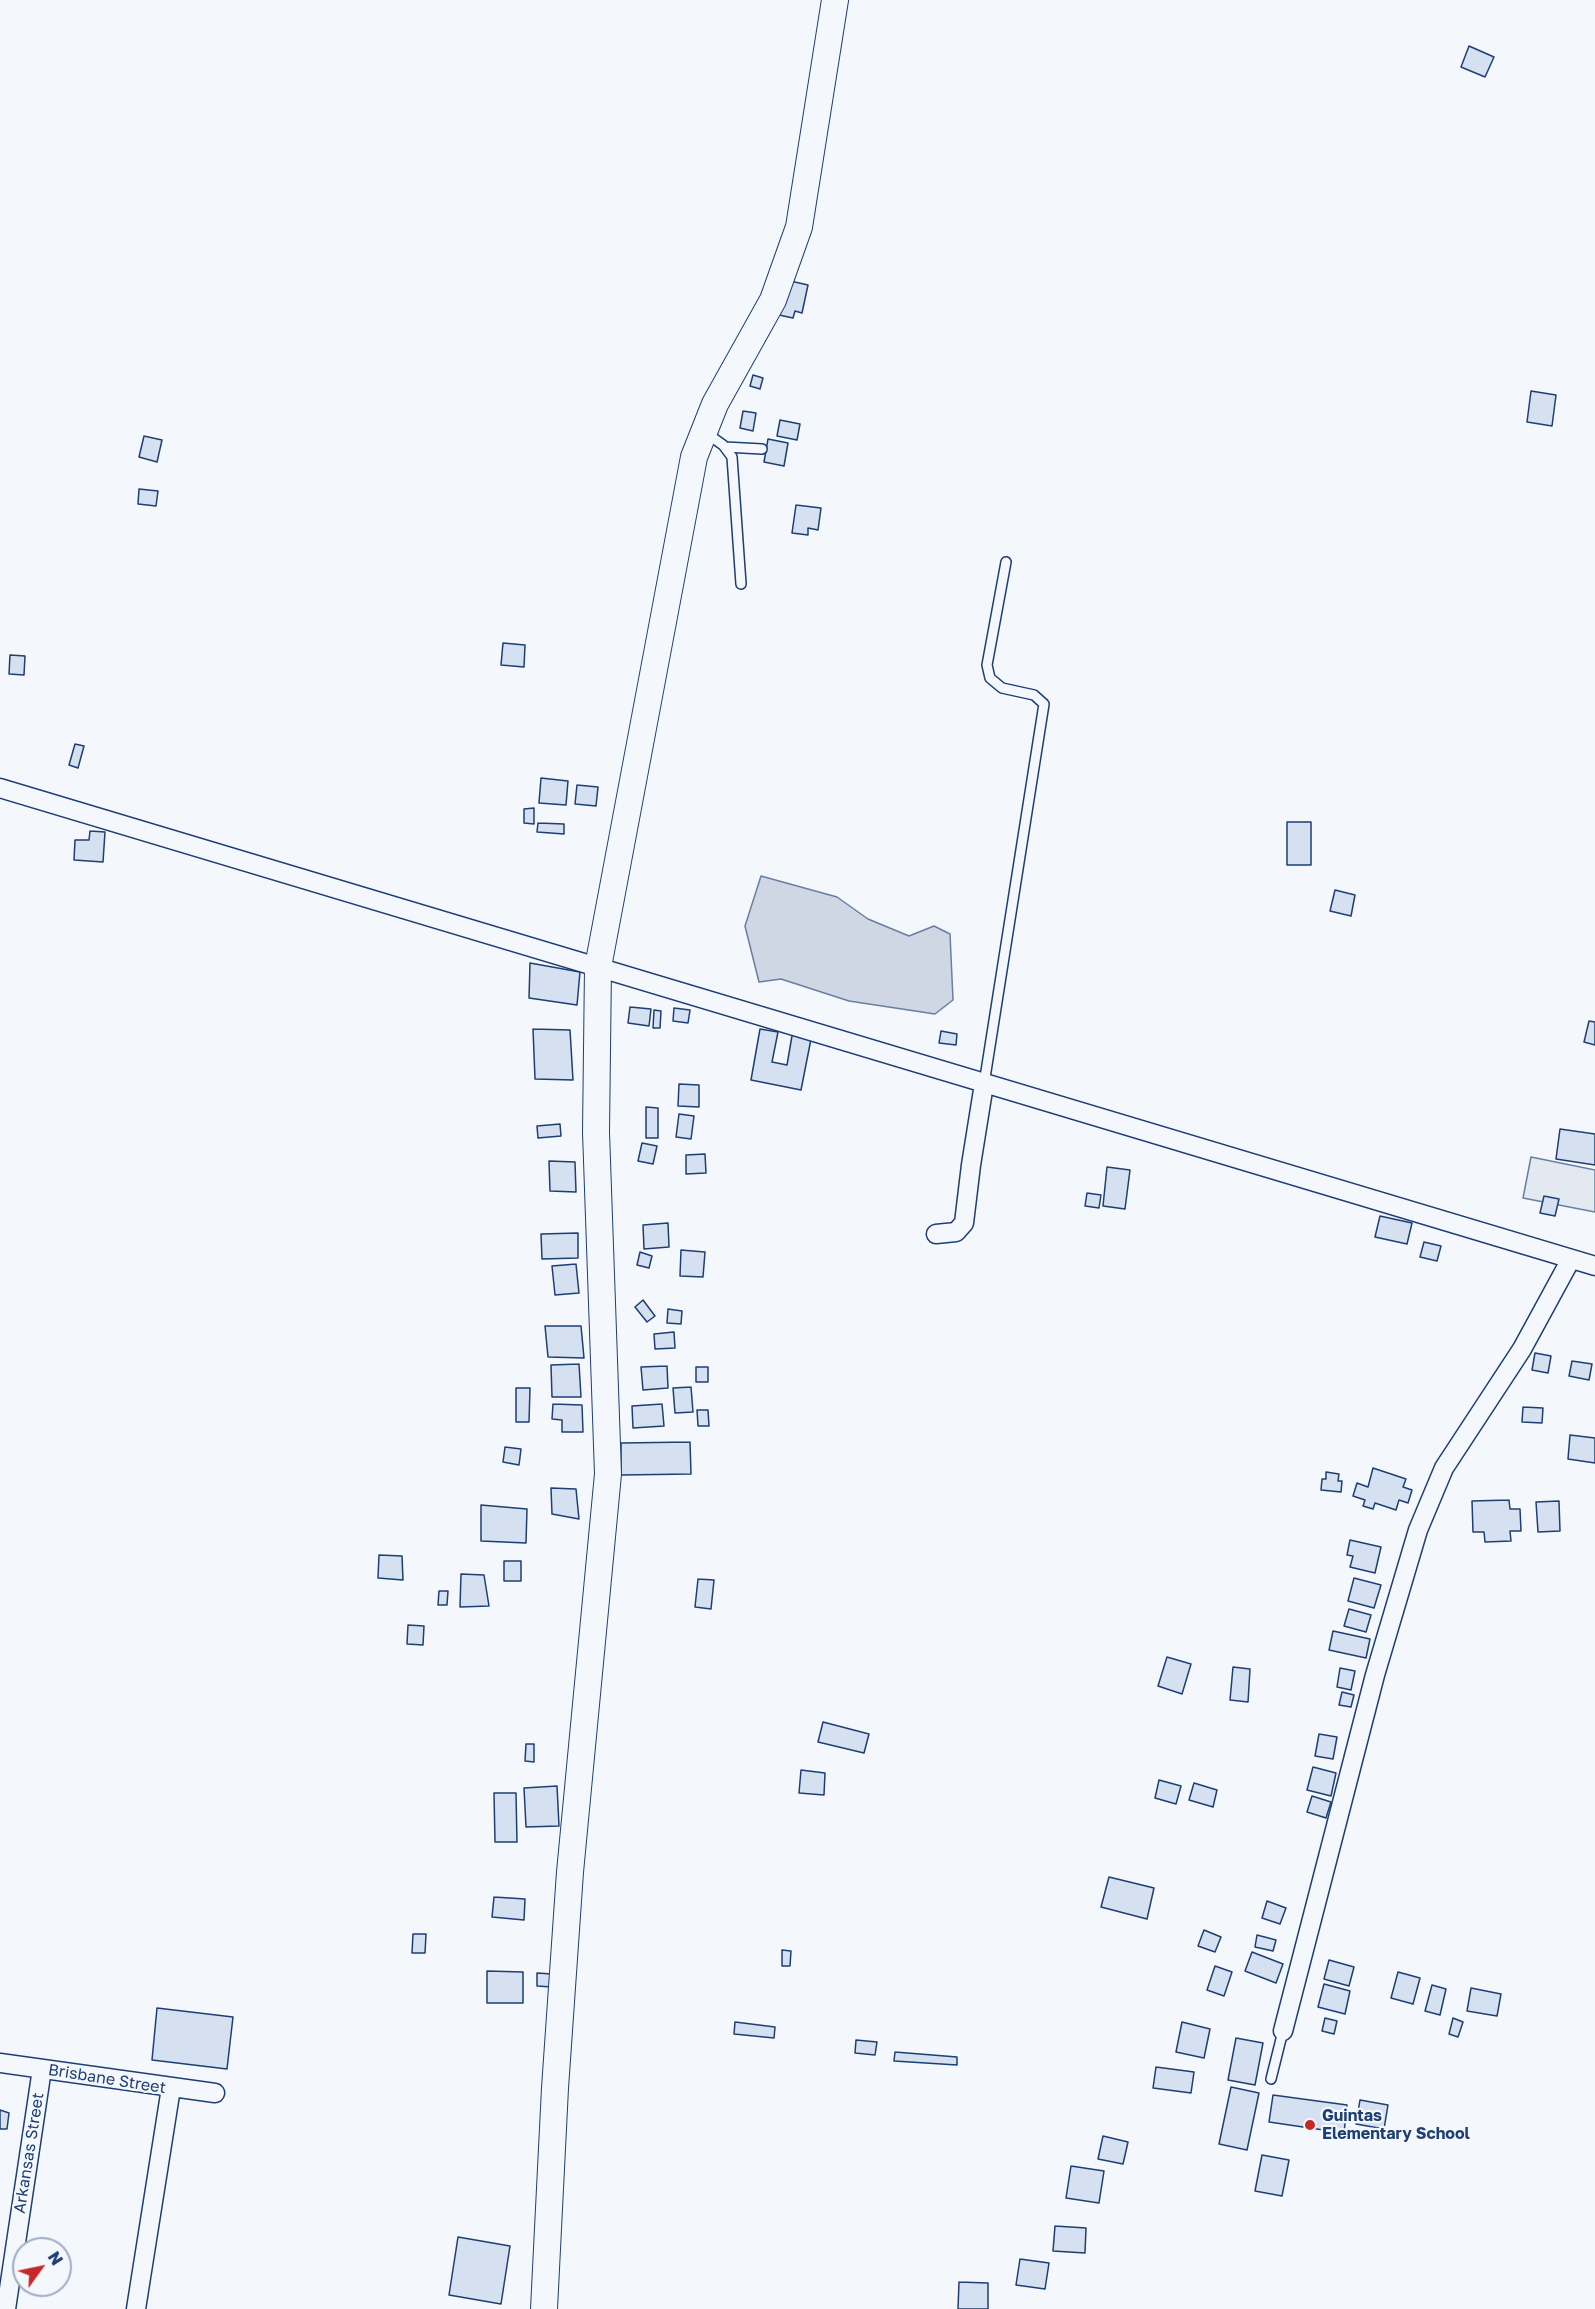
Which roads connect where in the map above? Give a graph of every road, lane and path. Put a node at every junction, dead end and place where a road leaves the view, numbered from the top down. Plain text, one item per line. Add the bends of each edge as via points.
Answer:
1 (835, 0) edge
2 (704, 432) junction
3 (725, 447) junction
4 (762, 449) dead end
5 (1006, 562) dead end
6 (741, 584) dead end
7 (0, 788) edge
8 (598, 967) junction
9 (984, 1084) junction
10 (936, 1234) dead end
11 (1571, 1259) junction
12 (1595, 1266) edge
13 (1282, 2031) joint
14 (0, 2063) edge
15 (42, 2069) junction
16 (1271, 2079) dead end
17 (171, 2088) junction
18 (215, 2093) dead end
19 (6, 2309) edge
20 (136, 2309) edge
21 (544, 2309) edge

1 - 2 street via 799,226 773,300 715,404
2 - 3 lane
2 - 8 street via 694,457
3 - 4 lane
3 - 6 lane via 732,457
5 - 9 lane via 987,665 990,678 1002,688 1034,695 1044,704
7 - 8 street
8 - 9 street
8 - 21 street via 596,1132 608,1474 570,1872
9 - 10 street via 964,1223 956,1232
9 - 11 street
11 - 12 street
11 - 13 street via 1522,1349 1444,1468 1418,1530 1375,1675
13 - 16 lane
14 - 15 street, Brisbane Street
15 - 17 street, Brisbane Street
15 - 19 street, Arkansas Street
17 - 18 street, Brisbane Street
17 - 20 street

